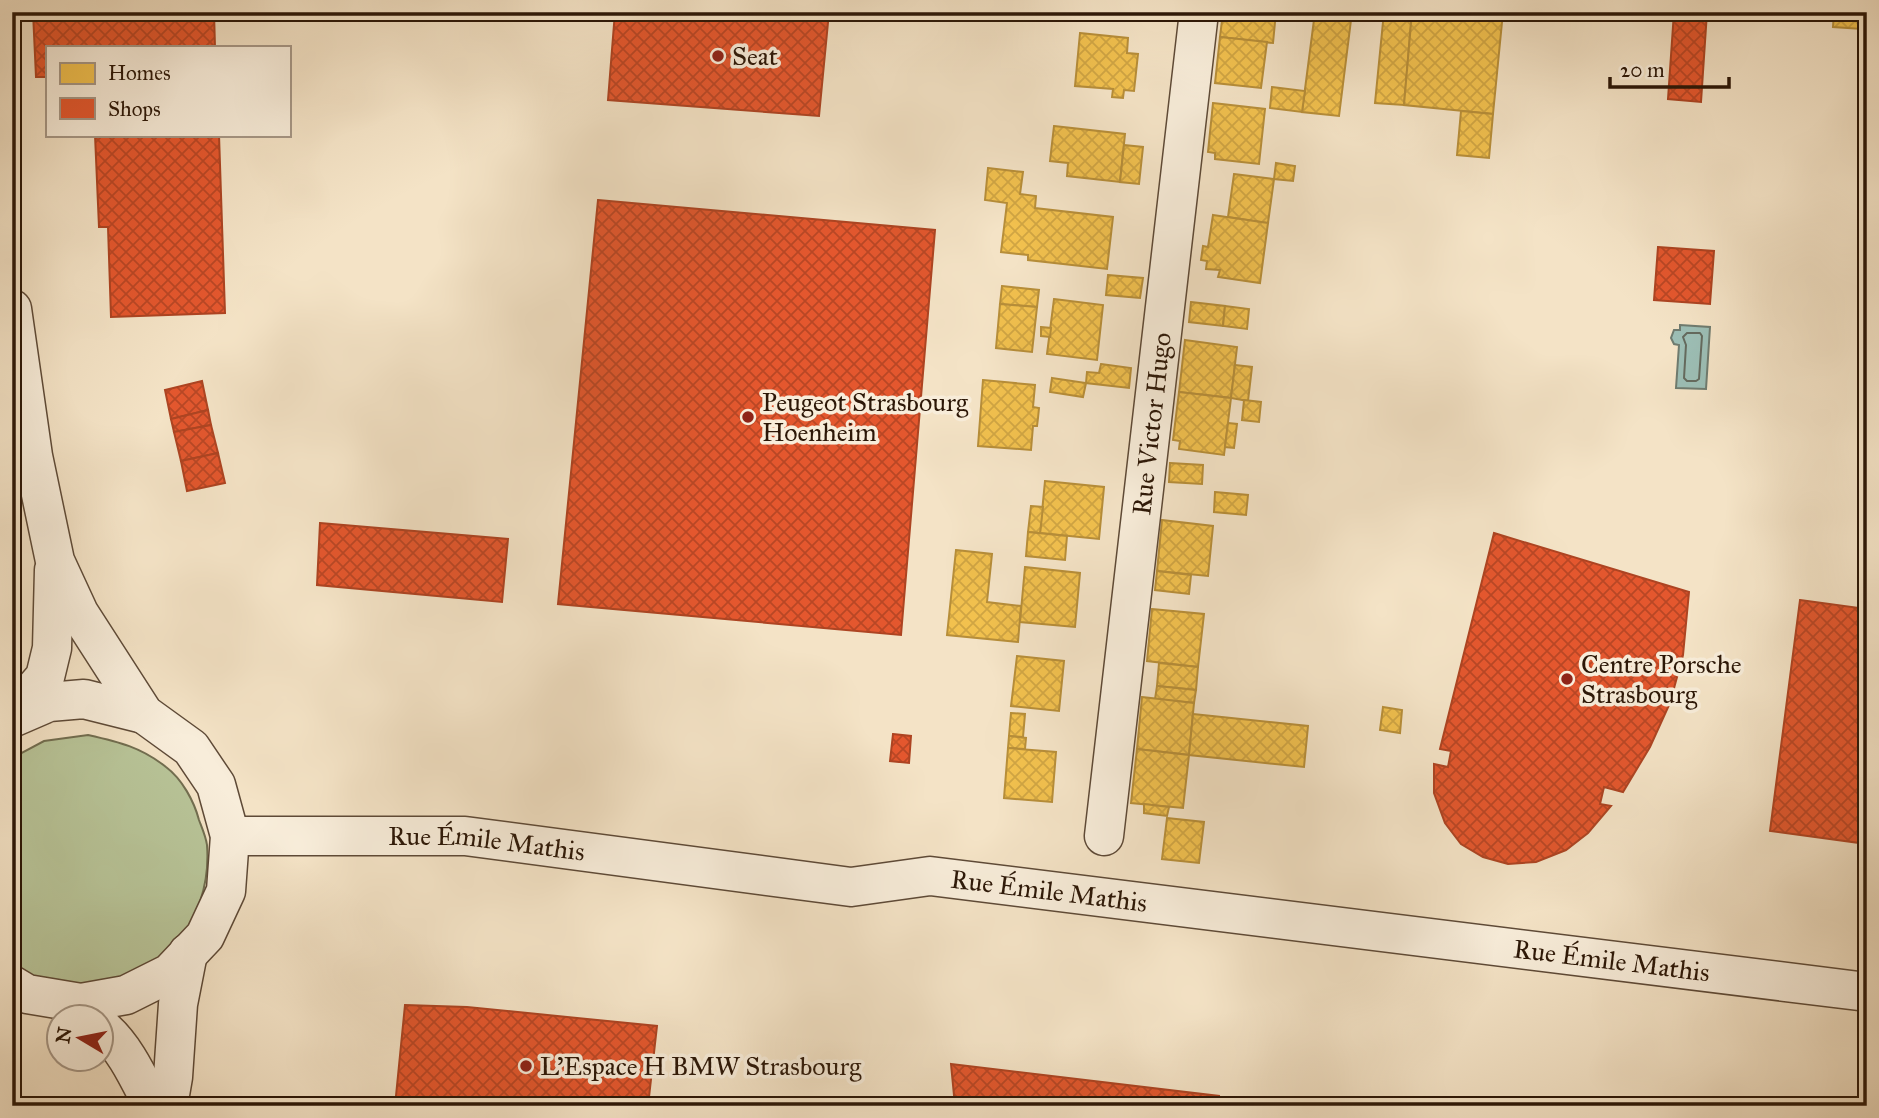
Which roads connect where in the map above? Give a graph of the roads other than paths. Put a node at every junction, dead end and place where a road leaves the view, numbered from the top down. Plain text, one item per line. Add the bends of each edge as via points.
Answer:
1 (1199, 12) edge
2 (12, 309) edge
3 (23, 458) edge
4 (55, 561) junction
5 (144, 713) junction
6 (12, 717) edge
7 (230, 836) junction
8 (1104, 836) dead end
9 (188, 953) junction
10 (12, 985) edge
11 (1867, 992) edge
12 (54, 1002) edge
13 (87, 1002) edge
14 (116, 1043) edge
15 (153, 1106) edge
16 (168, 1106) edge

1 - 8 street, Rue Victor Hugo
2 - 3 street
3 - 4 street
4 - 5 street via 79,613
4 - 6 street via 52,649 45,677
5 - 6 street via 84,699 49,702
5 - 7 street via 191,748 216,785
7 - 9 street via 226,891 205,936
7 - 11 street, Rue Émile Mathis via 465,836 851,887 930,876
9 - 13 street via 170,973 126,995
9 - 16 street
10 - 12 street
14 - 15 street

